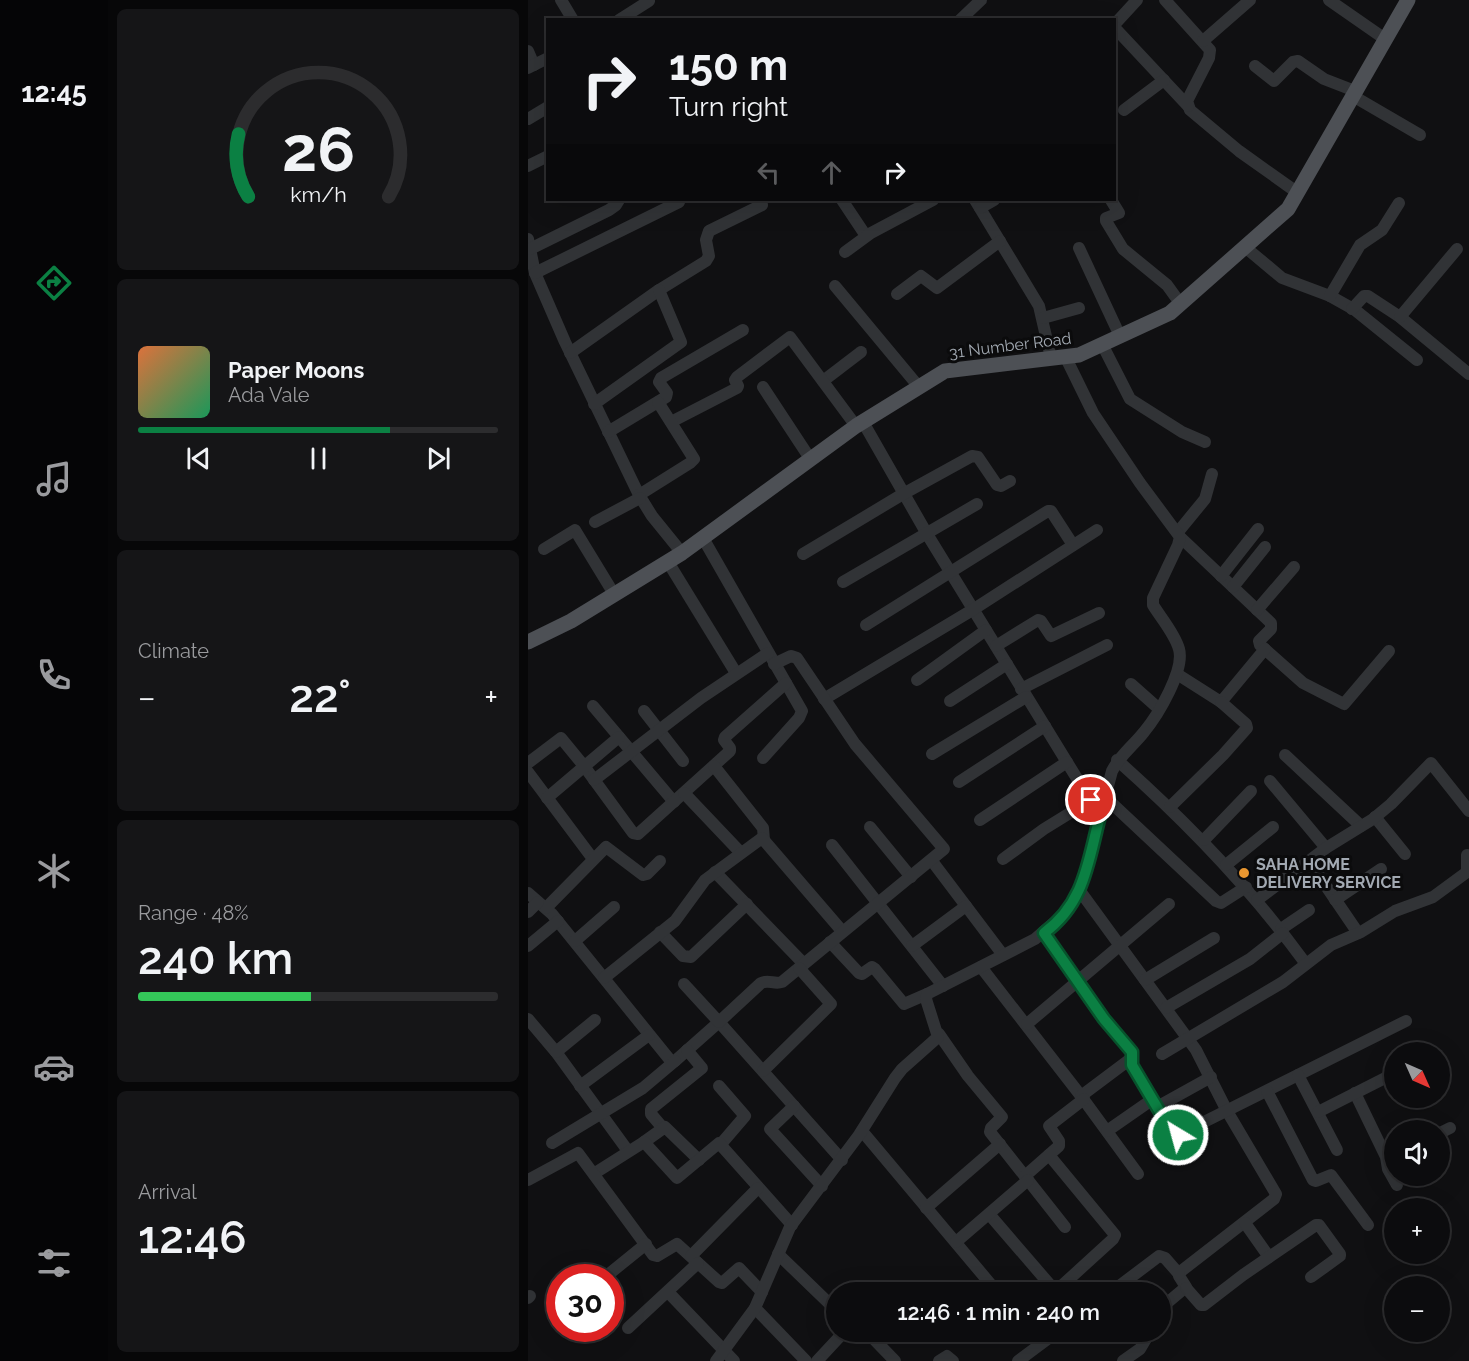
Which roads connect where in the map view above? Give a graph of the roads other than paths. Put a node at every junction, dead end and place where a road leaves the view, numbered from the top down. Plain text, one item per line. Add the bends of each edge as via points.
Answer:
1 (561, 0) edge
2 (981, 0) edge
3 (1137, 0) edge
4 (1250, 0) edge
5 (1329, 0) edge
6 (1408, 0) edge
7 (649, 1) edge
8 (1173, 3) edge
9 (572, 18) edge
10 (622, 18) edge
11 (962, 18) edge
12 (1116, 24) edge
13 (1116, 28) edge
14 (1385, 39) junction
15 (1203, 41) junction
16 (528, 51) edge
17 (546, 59) edge
18 (531, 66) edge
19 (1255, 66) dead end
20 (1164, 80) junction
21 (1354, 94) junction
22 (1188, 106) junction
23 (546, 108) edge
24 (1124, 110) dead end
25 (528, 119) edge
26 (1420, 135) dead end
27 (546, 157) edge
28 (528, 166) edge
29 (1298, 193) junction
30 (618, 201) edge
31 (843, 201) edge
32 (931, 201) edge
33 (1112, 201) edge
34 (679, 202) dead end
35 (1400, 203) dead end
36 (978, 204) edge
37 (762, 205) dead end
38 (867, 236) junction
39 (1000, 241) junction
40 (529, 244) edge
41 (1245, 247) junction
42 (1079, 248) dead end
43 (1456, 249) dead end
44 (845, 252) dead end
45 (535, 273) junction
46 (835, 286) dead end
47 (659, 290) junction
48 (897, 294) dead end
49 (1330, 296) junction
50 (1180, 303) junction
51 (1079, 308) dead end
52 (1352, 309) junction
53 (1400, 317) junction
54 (1043, 318) junction
55 (743, 330) dead end
56 (1120, 336) junction
57 (1101, 344) junction
58 (861, 352) dead end
59 (570, 353) junction
60 (1058, 357) junction
61 (1417, 360) dead end
62 (1469, 374) edge
63 (823, 381) junction
64 (764, 387) dead end
65 (918, 387) junction
66 (658, 402) junction
67 (594, 404) junction
68 (671, 422) junction
69 (860, 424) junction
70 (608, 432) junction
71 (1205, 442) dead end
72 (811, 460) junction
73 (1212, 474) dead end
74 (1010, 481) dead end
75 (903, 494) junction
76 (639, 496) junction
77 (977, 504) dead end
78 (595, 522) dead end
79 (1258, 529) dead end
80 (1097, 530) dead end
81 (927, 534) junction
82 (1179, 534) junction
83 (703, 538) junction
84 (1073, 545) junction
85 (1265, 547) dead end
86 (544, 549) dead end
87 (682, 553) junction
88 (803, 554) dead end
89 (668, 562) junction
90 (1294, 567) dead end
91 (951, 572) junction
92 (1221, 576) junction
93 (843, 582) dead end
94 (1233, 587) junction
95 (614, 594) junction
96 (974, 609) junction
97 (1257, 610) junction
98 (1099, 613) dead end
99 (866, 625) dead end
100 (986, 630) junction
101 (528, 642) edge
102 (1107, 645) dead end
103 (996, 646) junction
104 (1264, 649) junction
105 (1389, 651) dead end
106 (771, 658) junction
107 (1007, 664) junction
108 (736, 672) junction
109 (1177, 674) junction
110 (916, 680) dead end
111 (786, 683) junction
112 (1131, 684) dead end
113 (1024, 693) junction
114 (824, 699) junction
115 (950, 700) dead end
116 (1221, 702) junction
117 (593, 706) dead end
118 (1158, 708) junction
119 (644, 711) dead end
120 (1045, 726) junction
121 (659, 730) junction
122 (618, 737) junction
123 (630, 752) junction
124 (932, 754) dead end
125 (1285, 755) dead end
126 (763, 758) dead end
127 (1117, 760) junction
128 (683, 761) dead end
129 (1067, 762) junction
130 (528, 763) edge
131 (584, 766) junction
132 (714, 766) junction
133 (528, 772) edge
134 (594, 780) junction
135 (1270, 781) dead end
136 (959, 782) dead end
137 (1251, 790) dead end
138 (1105, 797) junction
139 (547, 798) junction
140 (679, 798) junction
141 (1091, 800) junction
142 (1170, 807) junction
143 (1469, 811) edge
144 (1100, 816) junction
145 (1375, 817) junction
146 (980, 820) dead end
147 (1361, 826) junction
148 (870, 827) dead end
149 (1273, 827) dead end
150 (764, 840) junction
151 (1204, 840) junction
152 (832, 845) dead end
153 (1326, 848) junction
154 (741, 853) junction
155 (1405, 854) dead end
156 (1467, 855) dead end
157 (593, 859) junction
158 (1003, 859) dead end
159 (660, 861) dead end
160 (932, 861) junction
161 (1309, 861) junction
162 (1226, 864) junction
163 (1382, 869) dead end
164 (716, 872) junction
165 (911, 877) junction
166 (1246, 887) junction
167 (1080, 891) junction
168 (1257, 900) junction
169 (1335, 900) junction
170 (537, 901) edge
171 (878, 902) junction
172 (747, 904) junction
173 (1169, 904) dead end
174 (966, 906) junction
175 (614, 907) dead end
176 (1309, 910) dead end
177 (528, 912) edge
178 (558, 921) junction
179 (842, 931) junction
180 (1282, 931) junction
181 (660, 932) junction
182 (1044, 933) junction
183 (1358, 933) junction
184 (1214, 938) dead end
185 (574, 941) junction
186 (830, 942) junction
187 (528, 946) edge
188 (912, 946) junction
189 (1120, 948) junction
190 (1003, 955) junction
191 (1306, 964) junction
192 (801, 966) junction
193 (981, 967) junction
194 (604, 978) junction
195 (1145, 980) junction
196 (1078, 982) junction
197 (684, 984) dead end
198 (943, 986) junction
199 (927, 994) junction
200 (1167, 1008) junction
201 (528, 1019) edge
202 (595, 1020) dead end
203 (1406, 1021) dead end
204 (719, 1022) junction
205 (1027, 1024) junction
206 (939, 1034) junction
207 (649, 1035) junction
208 (1189, 1038) junction
209 (687, 1050) junction
210 (556, 1052) junction
211 (1162, 1054) dead end
212 (1133, 1057) junction
213 (675, 1061) junction
214 (763, 1071) junction
215 (1298, 1076) junction
216 (1210, 1077) junction
217 (1384, 1078) edge
218 (580, 1086) junction
219 (719, 1086) dead end
220 (1267, 1091) junction
221 (1355, 1093) junction
222 (1083, 1097) junction
223 (1155, 1103) junction
224 (794, 1106) junction
225 (1227, 1111) junction
226 (1318, 1112) junction
227 (600, 1115) junction
228 (662, 1127) junction
229 (862, 1131) junction
230 (1107, 1131) junction
231 (644, 1142) junction
232 (552, 1143) dead end
233 (721, 1144) junction
234 (1000, 1144) junction
235 (1384, 1145) edge
236 (1337, 1150) dead end
237 (628, 1151) junction
238 (1049, 1155) junction
239 (699, 1160) junction
240 (842, 1160) junction
241 (595, 1173) junction
242 (1138, 1174) dead end
243 (1026, 1178) junction
244 (528, 1180) edge
245 (822, 1185) junction
246 (758, 1188) junction
247 (926, 1208) junction
248 (988, 1214) junction
249 (1245, 1223) junction
250 (792, 1225) junction
251 (1368, 1225) dead end
252 (1065, 1227) dead end
253 (956, 1242) junction
254 (646, 1244) junction
255 (778, 1254) junction
256 (1269, 1257) junction
257 (695, 1260) junction
258 (621, 1264) edge
259 (1179, 1274) junction
260 (1311, 1277) dead end
261 (989, 1282) edge
262 (1047, 1282) edge
263 (1067, 1282) edge
264 (1125, 1282) edge
265 (1186, 1288) junction
266 (668, 1292) junction
267 (762, 1292) junction
268 (826, 1300) edge
269 (1171, 1300) edge
270 (755, 1308) junction
271 (628, 1328) dead end
272 (835, 1342) edge
273 (877, 1342) edge
274 (1044, 1342) edge
275 (1145, 1342) edge
276 (724, 1349) junction
277 (1137, 1357) edge
278 (716, 1361) edge
279 (734, 1361) edge
280 (806, 1361) edge
281 (818, 1361) edge
282 (895, 1361) edge
283 (939, 1361) edge
284 (953, 1361) edge
285 (1018, 1361) edge
286 (1123, 1361) edge

1 - 9 street
2 - 11 street
3 - 12 street
4 - 15 street
5 - 14 street
6 - 14 main road, 31 Number Road
7 - 10 street
8 - 15 street
13 - 20 street
14 - 21 main road, 31 Number Road
15 - 22 street via 1210,55
16 - 18 street
17 - 18 street
19 - 21 street via 1274,81 1298,61
20 - 22 street
20 - 24 street
21 - 26 street
21 - 29 main road, 31 Number Road
22 - 29 street via 1239,151
23 - 25 street
27 - 28 street
29 - 41 main road, 31 Number Road via 1288,209
30 - 40 street via 609,210
31 - 38 street
32 - 38 street
33 - 50 street via 1119,213 1106,221 1123,249 1162,280
34 - 45 street
35 - 49 street via 1382,230 1360,245
36 - 39 street
37 - 47 street via 708,231 708,259
38 - 44 street
39 - 48 street via 937,288 921,276
39 - 54 street
40 - 45 street
41 - 49 street via 1281,278
41 - 50 main road, 31 Number Road
42 - 56 street
43 - 53 street
45 - 59 street
46 - 65 street
47 - 59 street
47 - 67 street via 681,342
49 - 52 street
50 - 56 main road, 31 Number Road via 1170,313
51 - 54 street
52 - 53 street via 1368,296
52 - 61 street
53 - 62 street
54 - 60 street
55 - 66 street via 661,378 659,382 667,395
56 - 57 main road, 31 Number Road
57 - 60 main road, 31 Number Road via 1079,355
57 - 71 street via 1130,399
58 - 63 street
59 - 67 street
60 - 65 main road, 31 Number Road via 945,371
60 - 82 street via 1092,413
63 - 68 street via 790,337 736,377 737,388
63 - 69 street
64 - 72 street
65 - 69 main road, 31 Number Road
66 - 68 street
66 - 70 street
67 - 70 street
68 - 76 street via 694,459
69 - 72 main road, 31 Number Road
69 - 75 street
70 - 76 street
72 - 83 main road, 31 Number Road
73 - 82 street via 1205,499
74 - 75 street via 997,485 975,455
75 - 81 street
75 - 88 street
76 - 78 street
76 - 87 street
77 - 81 street
79 - 92 street
80 - 84 street
81 - 91 street
81 - 93 street
82 - 92 street
82 - 109 street via 1178,545 1153,598 1179,648 1181,664
83 - 87 main road, 31 Number Road
83 - 106 street
84 - 91 street via 1049,510
84 - 96 street
85 - 94 street
86 - 95 street via 575,530
87 - 89 main road, 31 Number Road
89 - 95 main road, 31 Number Road
89 - 108 street
90 - 97 street
91 - 96 street
91 - 99 street
92 - 94 street
94 - 97 street
95 - 101 main road, 31 Number Road
96 - 100 street
96 - 114 street
97 - 104 street via 1272,626 1259,641
98 - 103 street via 1051,636 1038,620
100 - 103 street
100 - 110 street
102 - 113 street
103 - 107 street
104 - 105 street via 1303,683 1342,704
104 - 116 street
106 - 108 street
106 - 111 street
106 - 114 street via 797,658
107 - 113 street
107 - 115 street
108 - 121 street
109 - 116 street
109 - 118 street
111 - 126 street via 801,715
111 - 132 street via 725,737 731,750
112 - 118 street
113 - 120 street
113 - 124 street
114 - 160 street via 855,744 944,848
116 - 142 street via 1247,728
117 - 122 street
118 - 127 street via 1145,731
119 - 121 street
120 - 129 street
120 - 136 street
121 - 123 street
121 - 128 street
122 - 123 street
122 - 131 street
123 - 134 street
123 - 140 street
125 - 147 street
127 - 138 street
127 - 142 street
129 - 141 street
129 - 146 street
130 - 131 street via 561,738
131 - 134 street
131 - 139 street
132 - 140 street
132 - 150 street via 763,828
133 - 139 street
134 - 140 street via 635,835
135 - 153 street
137 - 151 street
138 - 144 street
138 - 166 street via 1216,902 1221,903
139 - 157 street
140 - 154 street
141 - 144 street
141 - 158 street
142 - 151 street
143 - 145 street via 1431,763
144 - 167 street
145 - 147 street
145 - 155 street
147 - 153 street
148 - 165 street
149 - 162 street
150 - 154 street via 759,839
150 - 179 street
151 - 162 street
152 - 171 street
153 - 161 street
154 - 164 street
156 - 183 street via 1464,875 1433,897 1395,911
157 - 159 street via 609,848 643,875
157 - 170 street
160 - 165 street
160 - 174 street
161 - 168 street
161 - 169 street
162 - 166 street
163 - 169 street
164 - 172 street
164 - 181 street via 701,884 675,921
165 - 171 street
166 - 168 street
167 - 182 street via 1066,912
167 - 189 street
168 - 180 street
169 - 183 street
170 - 177 street
170 - 178 street
171 - 179 street
171 - 188 street
172 - 181 street via 691,957 687,958
172 - 192 street
173 - 189 street
174 - 188 street
174 - 190 street
175 - 185 street
176 - 180 street
178 - 185 street
178 - 187 street
179 - 186 street
180 - 191 street
180 - 200 street via 1250,959
181 - 194 street
182 - 190 street
182 - 196 street
183 - 191 street via 1331,945
184 - 195 street
185 - 194 street
186 - 192 street
186 - 199 street via 859,973 875,969 904,1004
188 - 198 street
189 - 195 street
189 - 196 street
190 - 193 street
191 - 208 street
192 - 204 street via 779,983 761,983
192 - 214 street via 831,1004
193 - 198 street
193 - 205 street
194 - 207 street
195 - 200 street
196 - 205 street
196 - 212 street
197 - 204 street
198 - 199 street
199 - 206 street
200 - 208 street
201 - 210 street
202 - 210 street
203 - 215 street
204 - 209 street
204 - 214 street
205 - 222 street
206 - 229 street via 902,1069
206 - 234 street via 1002,1117 990,1130
207 - 213 street
207 - 218 street
208 - 211 street
208 - 216 street
209 - 213 street
209 - 228 street via 702,1068 651,1109
210 - 218 street
212 - 222 street
212 - 223 street via 1132,1065
213 - 227 street via 643,1088
214 - 224 street
215 - 220 street
215 - 226 street
216 - 223 street
216 - 225 street
217 - 221 street
218 - 227 street
219 - 233 street via 745,1116
220 - 225 street
220 - 251 street via 1313,1180 1331,1175
221 - 226 street
221 - 235 street
222 - 230 street
222 - 238 street via 1049,1126 1060,1143
223 - 225 street via 1173,1134 1178,1135
223 - 230 street
224 - 240 street
224 - 245 street via 770,1129
225 - 249 street via 1276,1194
226 - 236 street
227 - 232 street
227 - 237 street
228 - 231 street
228 - 239 street via 668,1128
229 - 240 street
229 - 247 street
230 - 242 street
231 - 237 street
231 - 239 street via 677,1178
233 - 239 street
233 - 246 street
234 - 243 street
234 - 247 street
237 - 241 street
238 - 243 street
238 - 263 street via 1115,1235
240 - 245 street
241 - 244 street via 576,1153
241 - 254 street
243 - 248 street
243 - 252 street
245 - 250 street
246 - 250 street
246 - 257 street
247 - 253 street
248 - 253 street
248 - 262 street
249 - 256 street
249 - 259 street
250 - 255 street
253 - 261 street
254 - 257 street via 655,1256 677,1244
254 - 258 street
255 - 267 street
255 - 268 street
256 - 260 street via 1319,1225 1340,1256
256 - 265 street via 1204,1305
257 - 266 street
257 - 267 street via 721,1283 739,1268
259 - 264 street via 1159,1256
259 - 265 street
265 - 269 street
266 - 271 street
266 - 276 street
267 - 270 street
270 - 276 street
270 - 280 street
272 - 281 street
273 - 282 street
274 - 285 street
275 - 277 street
276 - 278 street
276 - 279 street
277 - 286 street
283 - 284 street via 947,1356

